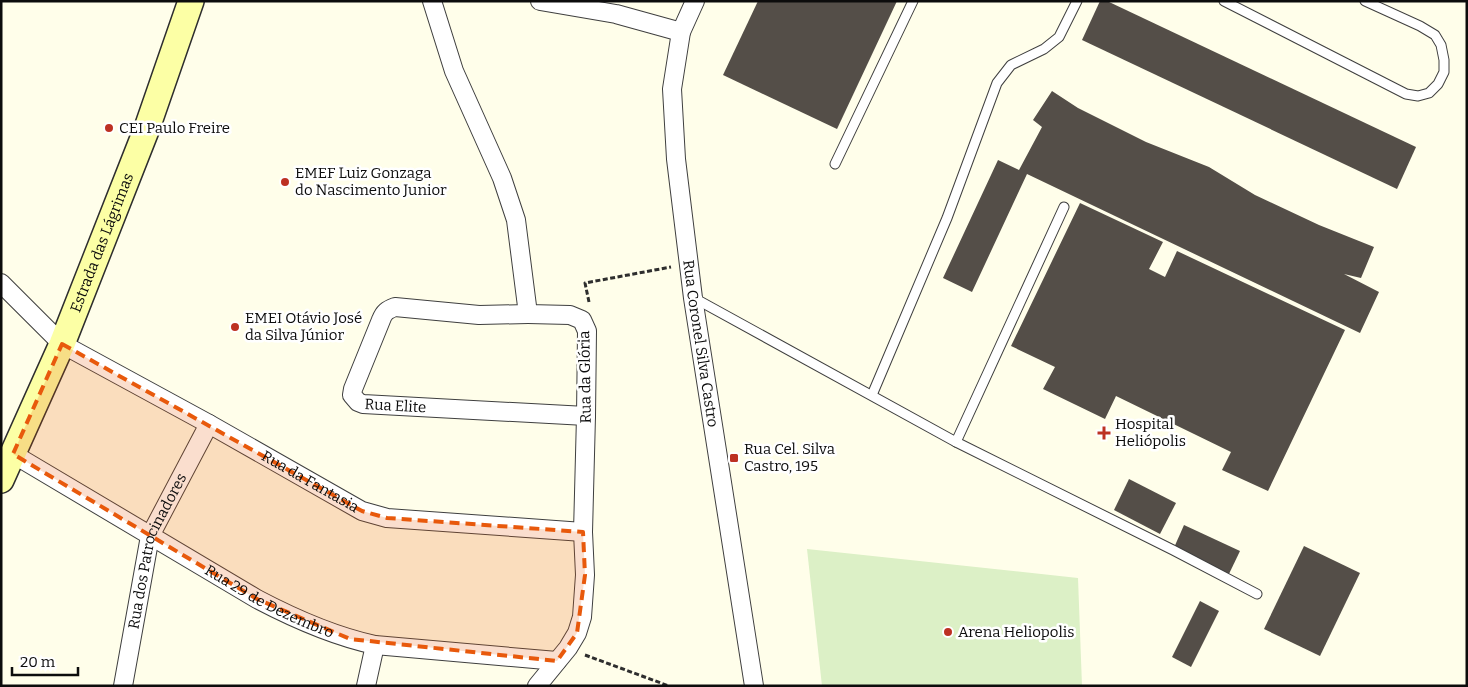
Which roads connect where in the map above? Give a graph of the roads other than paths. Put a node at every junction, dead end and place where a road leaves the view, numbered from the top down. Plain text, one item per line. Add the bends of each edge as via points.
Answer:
1 (191, 1) edge
2 (432, 1) edge
3 (540, 1) edge
4 (695, 1) edge
5 (913, 1) edge
6 (1078, 1) edge
7 (1224, 1) edge
8 (1365, 1) edge
9 (681, 32) junction
10 (835, 164) dead end
11 (1064, 207) dead end
12 (1, 283) edge
13 (693, 298) junction
14 (528, 314) junction
15 (62, 344) junction
16 (872, 395) junction
17 (586, 416) junction
18 (209, 424) junction
19 (956, 442) junction
20 (13, 454) junction
21 (1, 480) edge
22 (583, 532) junction
23 (150, 536) junction
24 (1256, 594) dead end
25 (375, 645) junction
26 (563, 655) junction
27 (123, 686) edge
28 (366, 686) edge
29 (537, 686) edge
30 (754, 686) edge

1 - 15 main road, Estrada das Lágrimas via 147,128
2 - 14 street via 454,71 502,178 516,220
3 - 9 street via 616,14
4 - 9 street, Rua Coronel Silva Castro
5 - 10 lane
6 - 16 lane via 1059,37 1044,49 1011,65 997,83 947,218
7 - 8 lane via 1406,94 1418,96 1429,93 1444,72 1441,45 1435,34
9 - 13 street, Rua Coronel Silva Castro via 672,89 676,159
11 - 19 lane
12 - 15 street, Rua da Fantasia
13 - 16 lane
13 - 30 street, Rua Coronel Silva Castro
14 - 17 street, Rua da Glória via 570,315 582,320 587,331
14 - 17 street, Rua Elite via 479,315 395,307 388,310 377,329 352,394 363,404
15 - 18 street, Rua da Fantasia
15 - 20 main road, Estrada das Lágrimas
16 - 19 lane
17 - 22 street, Rua da Glória
18 - 22 street, Rua da Fantasia via 362,511 378,516
18 - 23 street, Rua dos Patrocinadores
19 - 24 lane
20 - 21 main road, Estrada das Lágrimas
20 - 23 street, Rua 29 de Dezembro
22 - 26 street, Rua da Glória via 585,575 582,617 577,633
23 - 25 street, Rua 29 de Dezembro via 296,619
23 - 27 street, Rua dos Patrocinadores
25 - 26 street, Rua 29 de Dezembro
25 - 28 street
26 - 29 street, Rua da Glória

